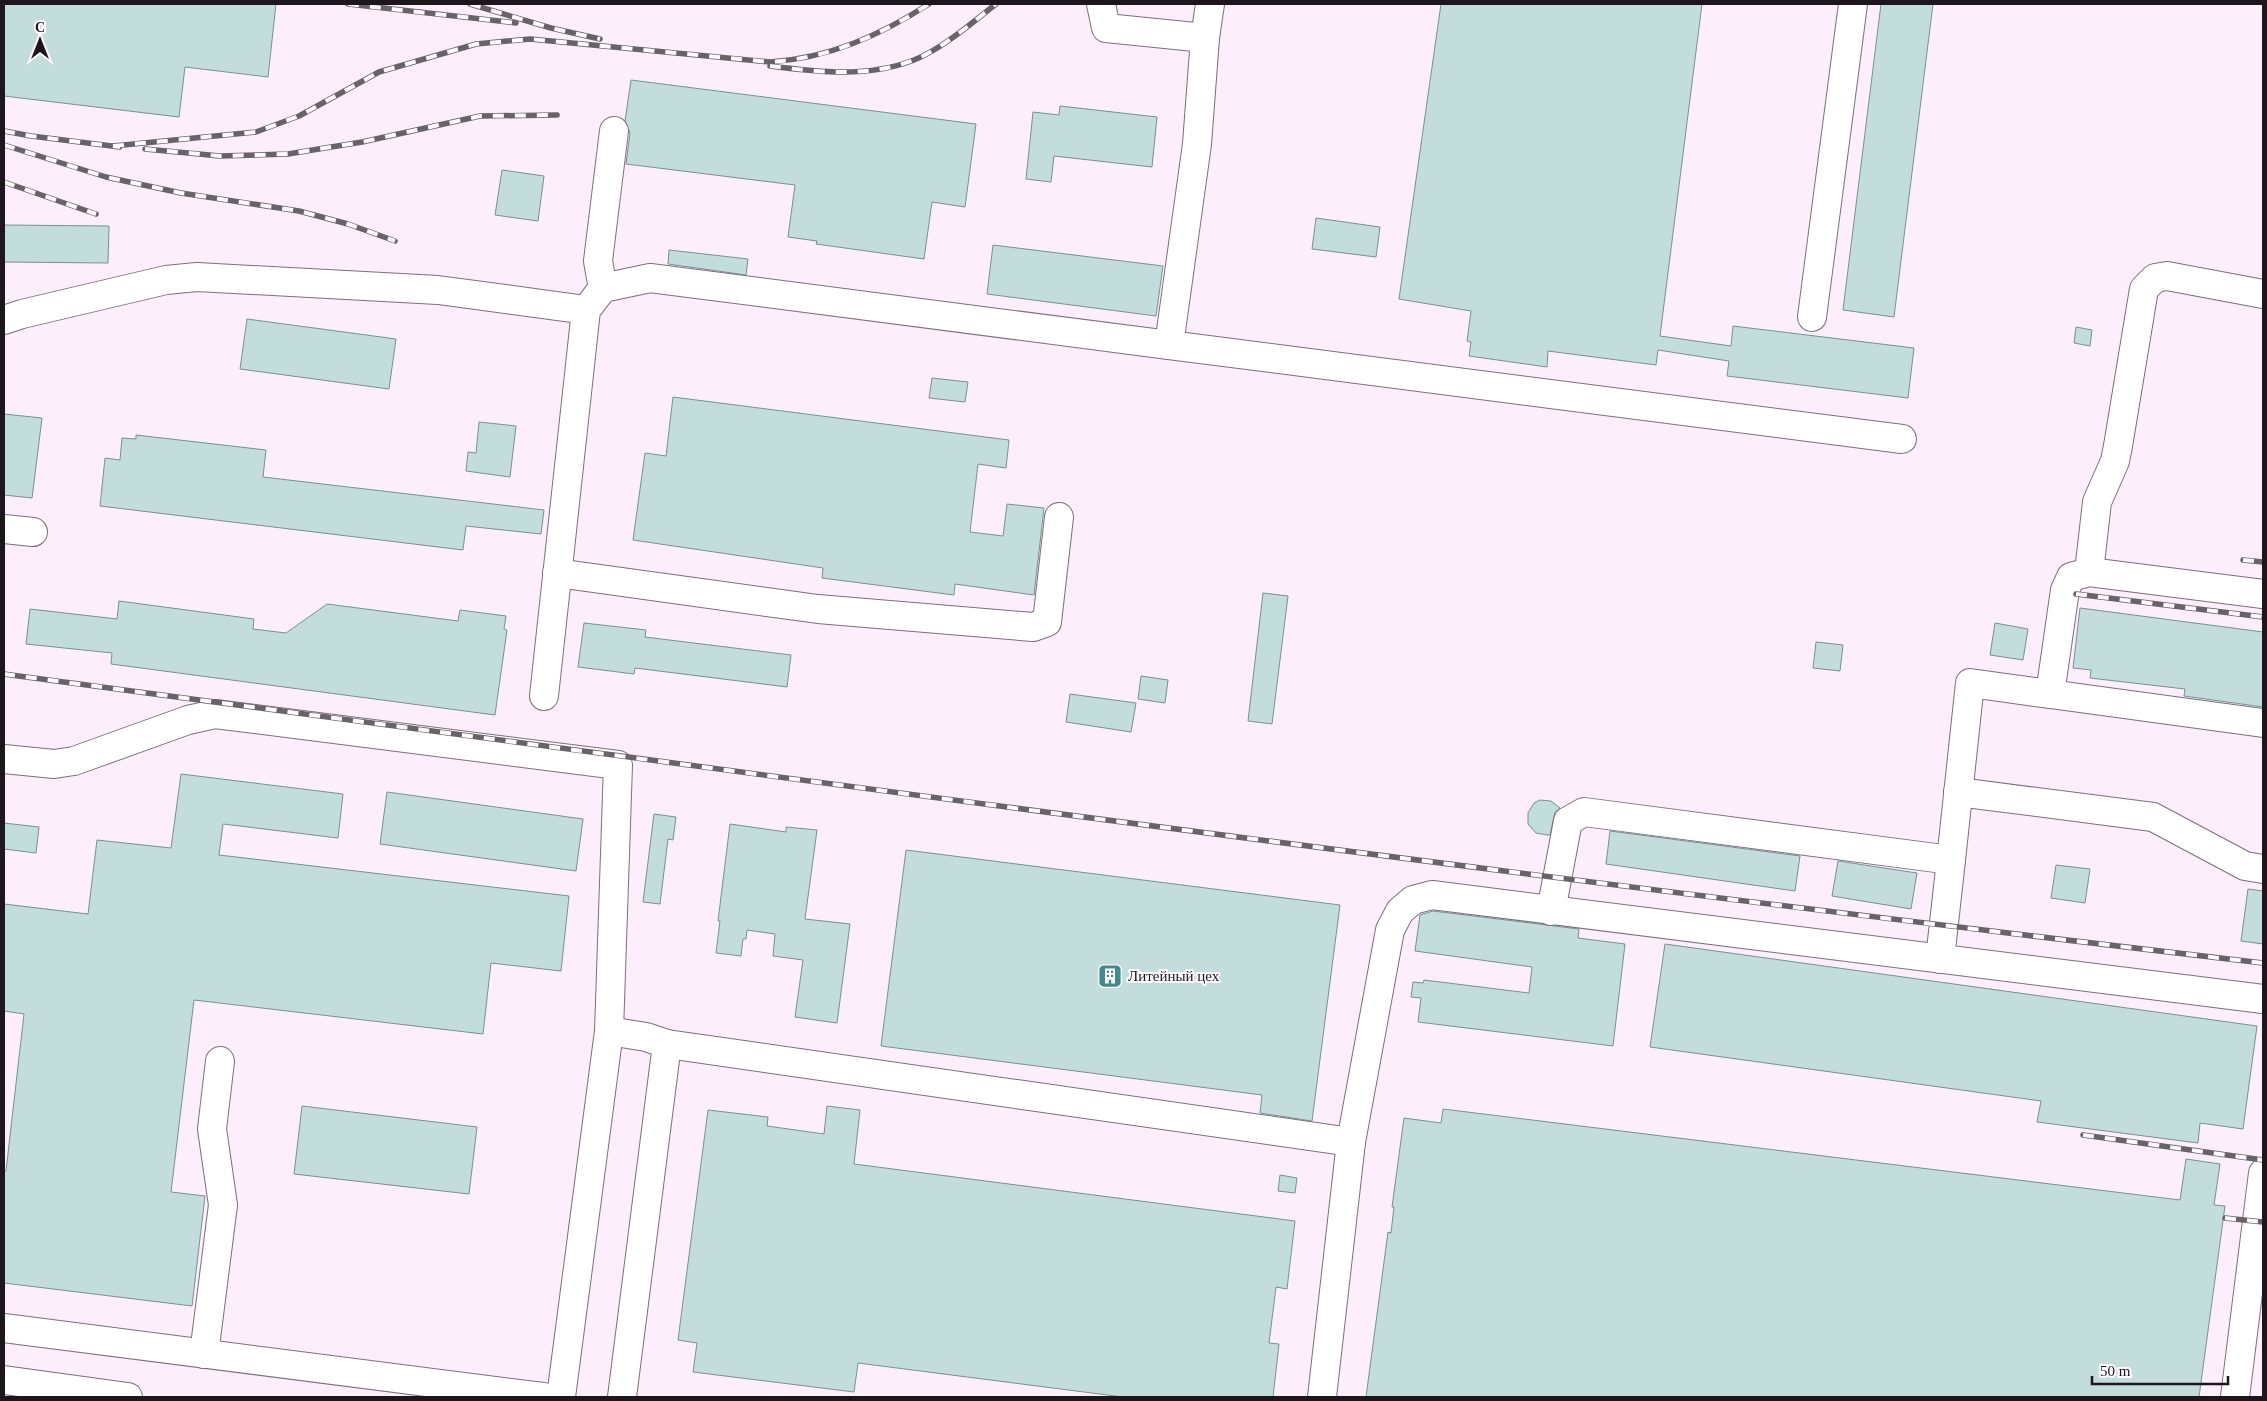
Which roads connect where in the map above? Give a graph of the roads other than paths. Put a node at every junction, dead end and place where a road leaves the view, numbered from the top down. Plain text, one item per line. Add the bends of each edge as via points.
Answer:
1 (1101, 4) edge
2 (1210, 4) edge
3 (1853, 4) edge
4 (1205, 38) junction
5 (614, 131) dead end
6 (602, 289) junction
7 (2263, 294) edge
8 (586, 310) junction
9 (1812, 317) dead end
10 (4, 320) edge
11 (1168, 345) junction
12 (1902, 439) dead end
13 (1059, 517) dead end
14 (4, 529) edge
15 (32, 532) dead end
16 (557, 572) junction
17 (2089, 572) junction
18 (2263, 594) edge
19 (2050, 694) junction
20 (544, 696) dead end
21 (2263, 723) edge
22 (4, 759) edge
23 (1958, 792) junction
24 (1951, 860) junction
25 (2263, 868) edge
26 (1551, 911) junction
27 (1940, 959) junction
28 (2263, 999) edge
29 (609, 1031) junction
30 (667, 1044) junction
31 (220, 1061) dead end
32 (1351, 1142) junction
33 (2263, 1173) edge
34 (2258, 1256) edge
35 (4, 1328) edge
36 (204, 1354) junction
37 (4, 1380) edge
38 (128, 1397) edge
39 (543, 1397) edge
40 (561, 1397) edge
41 (622, 1397) edge
42 (1322, 1397) edge
43 (2235, 1397) edge

1 - 4 lane via 1106,28
2 - 4 lane
3 - 9 lane
4 - 11 lane via 1197,144
5 - 6 lane via 598,261
6 - 8 lane
6 - 11 lane via 650,278
7 - 17 lane via 2167,276 2155,278 2144,289 2115,461 2097,502
8 - 10 lane via 438,290 197,277 166,280
8 - 16 lane
11 - 12 lane
13 - 16 lane via 1047,622 1033,627 818,609
14 - 15 lane
16 - 20 lane
17 - 18 lane
17 - 19 lane via 2071,577 2065,590
19 - 21 lane
19 - 23 lane via 1970,683
22 - 29 lane via 54,764 74,761 188,720 215,714 618,765
23 - 24 lane
23 - 25 lane via 2153,817 2245,866
24 - 26 lane via 1584,812 1568,821
24 - 27 lane
26 - 27 lane
26 - 32 lane via 1432,896 1413,900 1400,911 1390,930
27 - 28 lane
29 - 30 lane via 646,1036
29 - 40 lane
30 - 32 lane
30 - 41 lane
31 - 36 lane via 212,1129 223,1205
32 - 42 lane
33 - 34 lane
34 - 43 lane
35 - 36 lane
36 - 39 lane
37 - 38 lane

